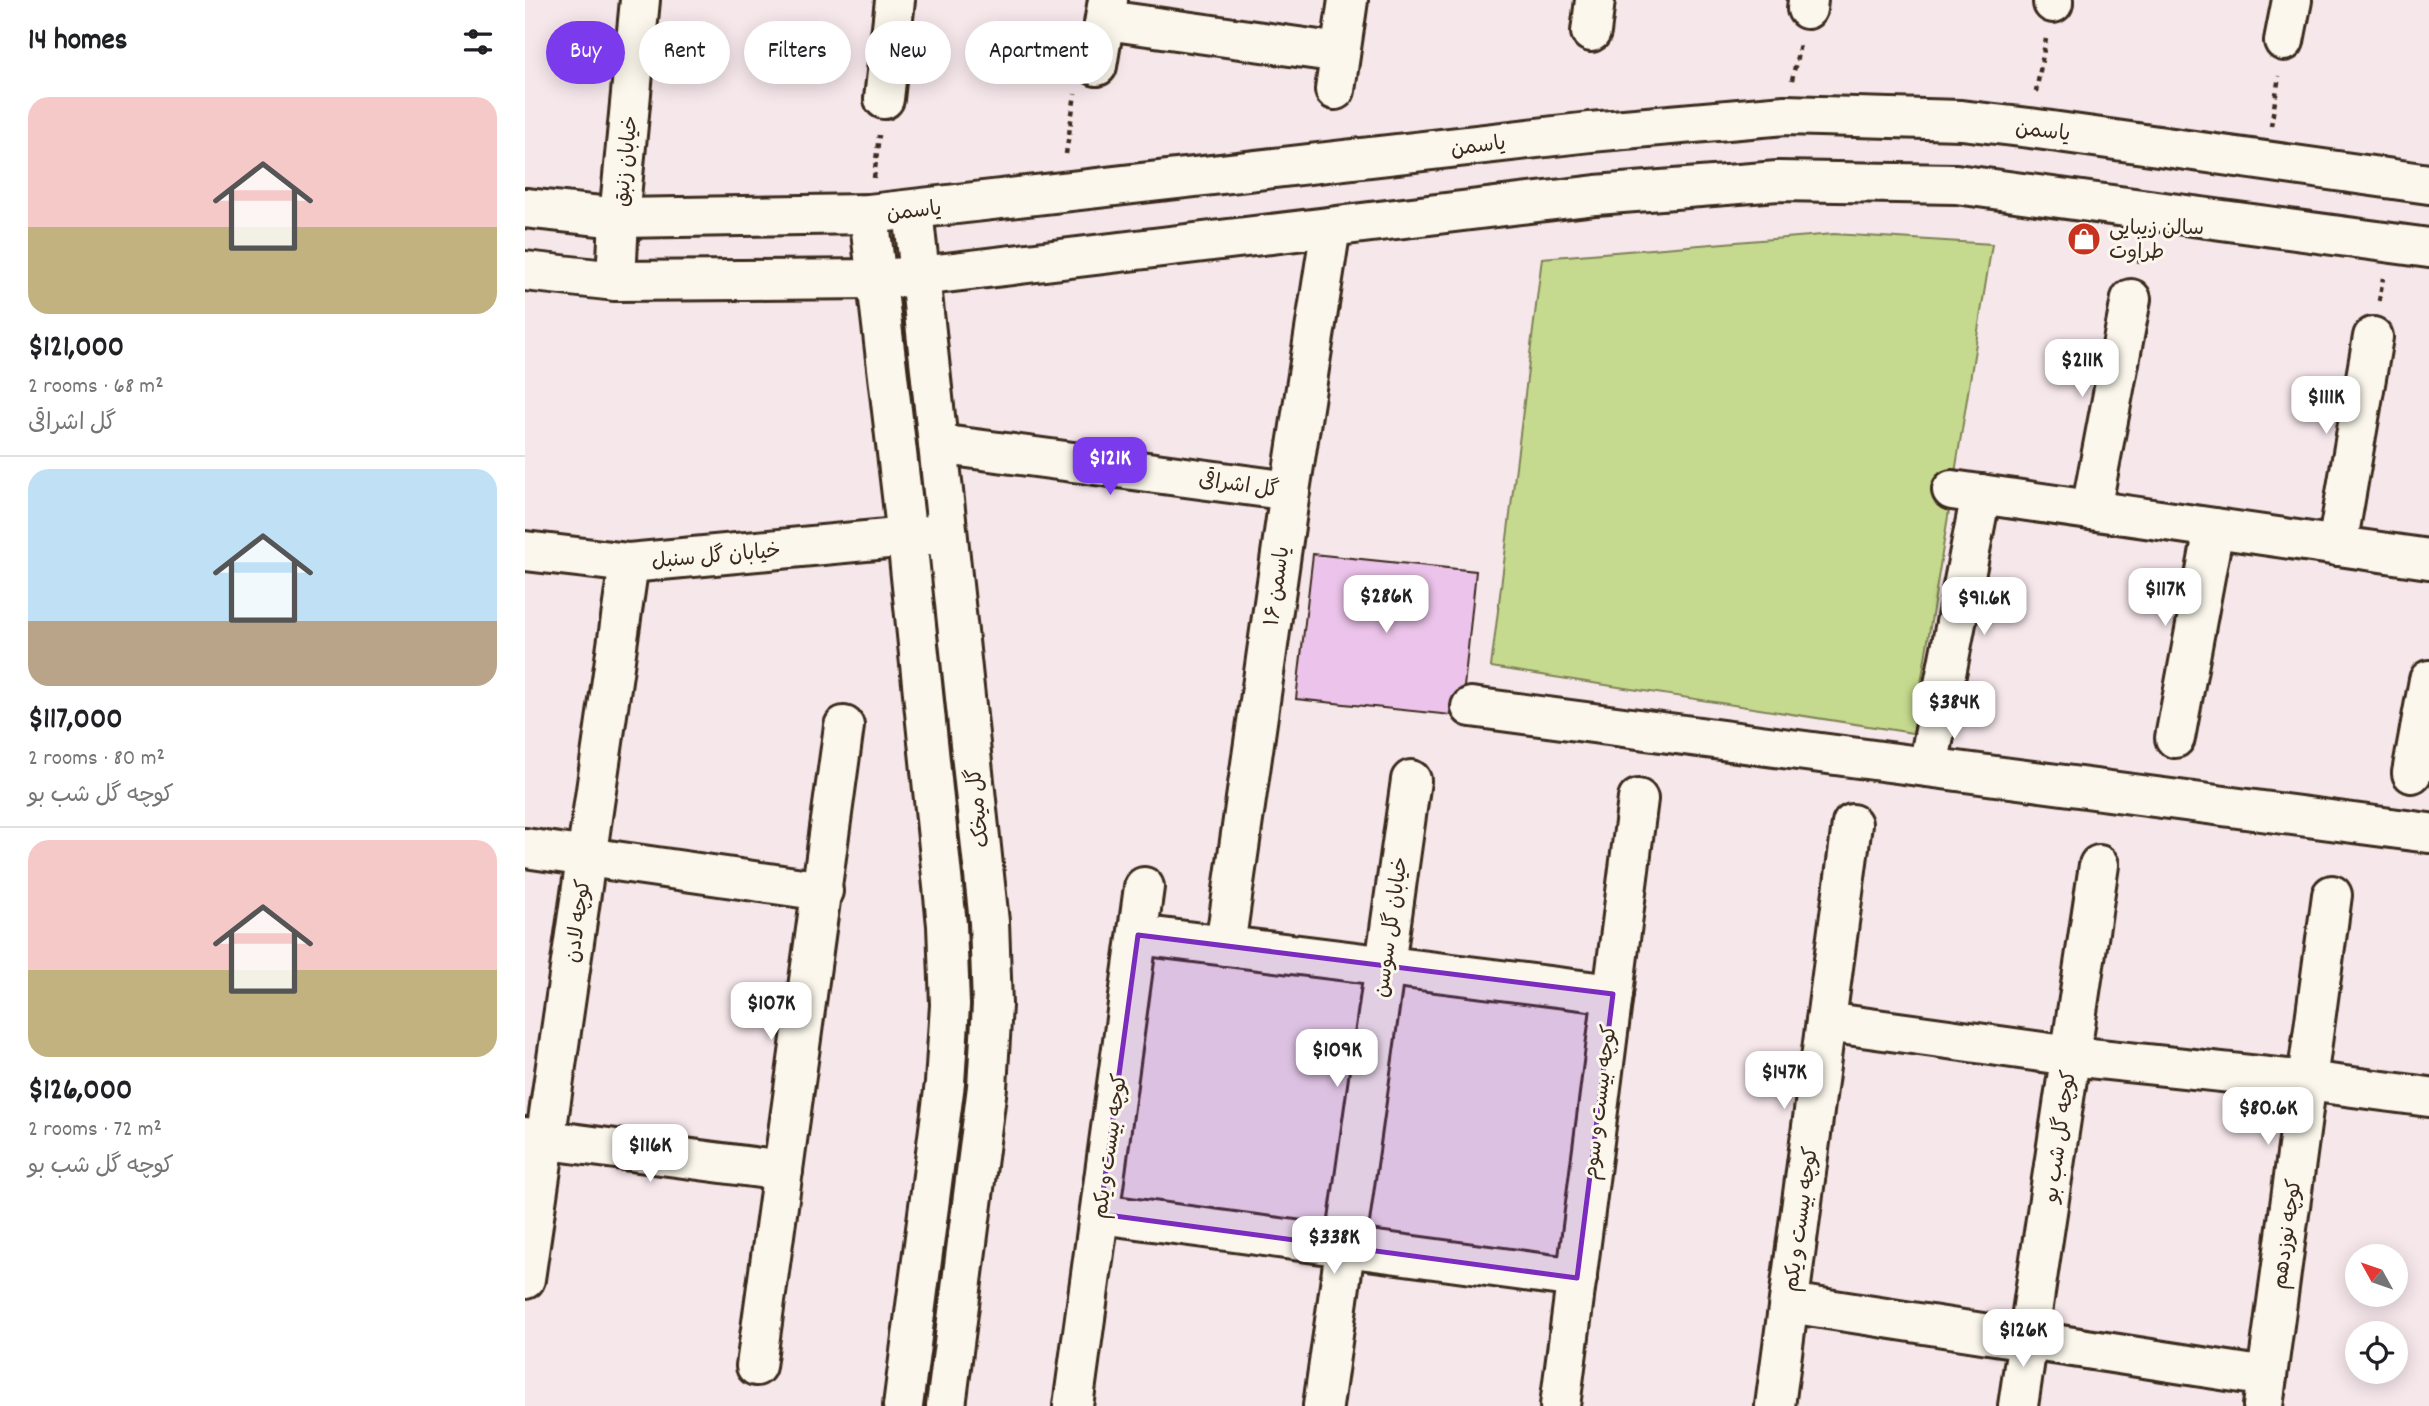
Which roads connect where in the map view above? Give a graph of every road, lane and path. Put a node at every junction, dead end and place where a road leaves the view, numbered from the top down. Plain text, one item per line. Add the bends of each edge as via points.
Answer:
1 (641, 0) edge
2 (1348, 0) edge
3 (2292, 0) edge
4 (884, 1) edge
5 (2053, 1) edge
6 (1807, 4) edge
7 (1107, 10) edge
8 (2284, 41) joint
9 (1340, 53) junction
10 (1076, 84) edge
11 (1335, 90) dead end
12 (884, 99) joint
13 (1785, 115) junction
14 (2030, 128) junction
15 (2266, 161) junction
16 (2429, 184) edge
17 (1060, 193) junction
18 (525, 208) edge
19 (2150, 209) junction
20 (913, 210) junction
21 (869, 215) junction
22 (619, 218) junction
23 (1331, 227) junction
24 (2390, 243) junction
25 (2429, 248) edge
26 (525, 271) edge
27 (921, 276) junction
28 (878, 279) junction
29 (616, 281) junction
30 (2131, 299) joint
31 (2372, 337) joint
32 (938, 444) junction
33 (1290, 491) junction
34 (2091, 510) junction
35 (2214, 528) junction
36 (946, 533) junction
37 (907, 538) junction
38 (2337, 546) junction
39 (525, 551) edge
40 (2429, 559) edge
41 (629, 562) junction
42 (2429, 680) edge
43 (1471, 708) dead end
44 (844, 726) dead end
45 (2175, 738) dead end
46 (1928, 767) junction
47 (2412, 773) dead end
48 (1411, 780) dead end
49 (1638, 799) dead end
50 (1852, 824) dead end
51 (2429, 833) edge
52 (525, 848) edge
53 (587, 856) junction
54 (2099, 865) dead end
55 (1145, 887) dead end
56 (823, 891) junction
57 (2332, 895) dead end
58 (1138, 935) junction
59 (1225, 946) junction
60 (1384, 965) junction
61 (1613, 994) junction
62 (1826, 1022) junction
63 (2071, 1056) junction
64 (2307, 1081) junction
65 (2429, 1097) edge
66 (535, 1139) edge
67 (783, 1171) junction
68 (1100, 1214) junction
69 (1345, 1247) junction
70 (1577, 1278) junction
71 (525, 1279) edge
72 (1789, 1303) junction
73 (2028, 1340) junction
74 (756, 1366) dead end
75 (2265, 1392) edge
76 (903, 1406) edge
77 (946, 1406) edge
78 (1073, 1406) edge
79 (1323, 1406) edge
80 (1560, 1406) edge
81 (1775, 1406) edge
82 (2018, 1406) edge

1 - 22 street, خیابان زنبق
2 - 9 street
3 - 8 street
4 - 12 street
5 - 14 path
6 - 13 path
7 - 9 street
8 - 15 path
9 - 11 street
10 - 17 path
12 - 21 path
13 - 14 street, یاسمن via 1961,120
13 - 17 street, یاسمن via 1590,132
14 - 15 street, یاسمن
15 - 16 street, یاسمن
17 - 20 street, یاسمن
18 - 22 street, یاسمن
19 - 23 street via 1956,184 1779,181 1596,195
19 - 24 street
19 - 30 path
20 - 21 street, یاسمن
20 - 27 street, گل میخک
21 - 22 street, یاسمن
21 - 28 street, گل میخک
22 - 29 street, خیابان زنبق
23 - 27 street
23 - 33 street, یاسمن ۱۶
24 - 25 street
24 - 31 path
26 - 29 street
27 - 28 street
27 - 32 street, گل میخک
28 - 29 street
28 - 37 street, گل میخک
30 - 34 street
31 - 38 street
32 - 33 street, گل اشراقی
32 - 36 street, گل میخک
33 - 59 street, یاسمن ۱۶
34 - 35 street
34 - 46 street via 1967,492
35 - 38 street
35 - 45 street
36 - 37 street, خیابان گل سنبل
36 - 77 street, گل میخک via 989,922 992,1005 987,1087
37 - 41 street, خیابان گل سنبل
37 - 76 street, گل میخک via 947,925 950,1005 945,1083
38 - 40 street
39 - 41 street, خیابان گل سنبل
41 - 53 street, کوچه لادن
42 - 47 street
43 - 46 street
44 - 56 street
46 - 51 street
48 - 60 street, خیابان گل سوسن
49 - 61 street, کوچه بیست و سوم
50 - 62 street, کوچه بیست و یکم
52 - 53 street
53 - 56 street
53 - 66 street, کوچه لادن
54 - 63 street, کوچه گل شب بو
55 - 58 street, کوچه بیست و یکم
56 - 67 street
57 - 64 street, کوچه نوزدهم
58 - 59 street
58 - 68 street, کوچه بیست و یکم
59 - 60 street
60 - 61 street
60 - 69 street, خیابان گل سوسن
61 - 70 street, کوچه بیست و سوم
62 - 63 street
62 - 72 street, کوچه بیست و یکم
63 - 64 street
63 - 73 street, کوچه گل شب بو
64 - 65 street
64 - 75 street, کوچه نوزدهم
66 - 67 street
66 - 71 street, کوچه لادن
67 - 74 street
68 - 69 street
68 - 78 street, کوچه بیست و یکم
69 - 70 street
69 - 79 street, خیابان گل سوسن
70 - 80 street, کوچه بیست و سوم
72 - 73 street
72 - 81 street, کوچه بیست و یکم
73 - 75 street
73 - 82 street, کوچه گل شب بو

